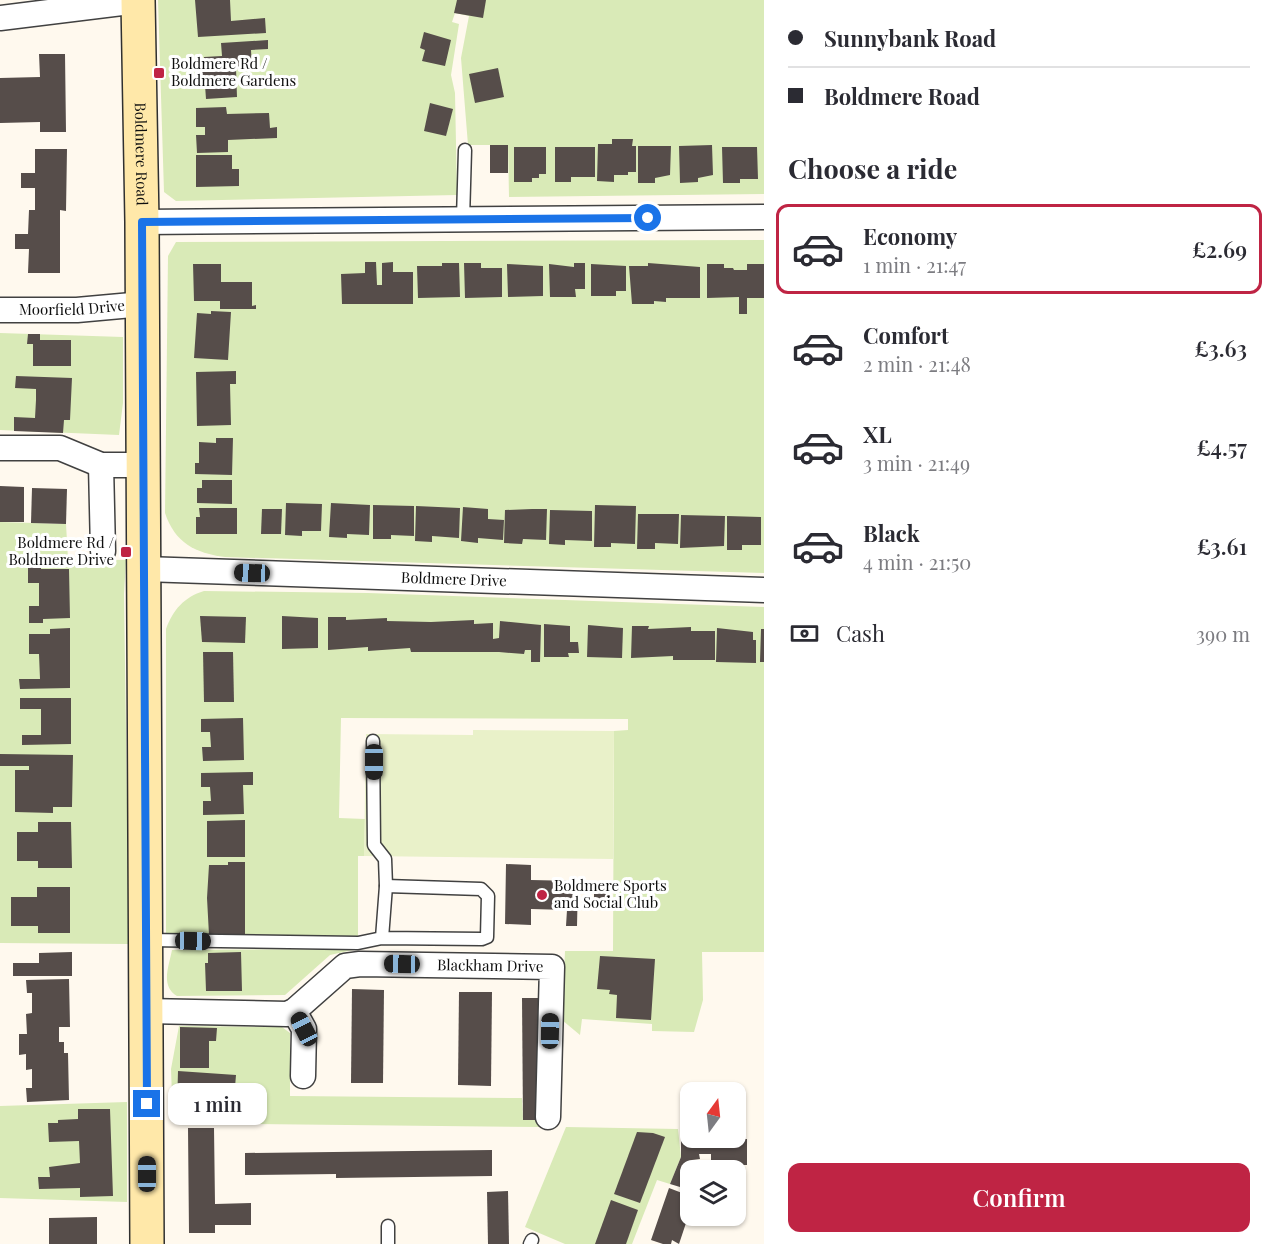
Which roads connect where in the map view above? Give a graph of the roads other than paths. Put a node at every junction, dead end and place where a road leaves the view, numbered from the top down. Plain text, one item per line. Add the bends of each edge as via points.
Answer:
1 (138, 1) edge
2 (0, 18) edge
3 (465, 150) dead end
4 (764, 216) edge
5 (463, 219) junction
6 (142, 222) junction
7 (143, 304) junction
8 (0, 310) edge
9 (0, 447) edge
10 (101, 465) junction
11 (144, 465) junction
12 (103, 550) dead end
13 (144, 569) junction
14 (764, 590) edge
15 (374, 741) dead end
16 (386, 886) junction
17 (382, 938) junction
18 (146, 940) junction
19 (146, 1011) junction
20 (294, 1011) junction
21 (303, 1076) dead end
22 (548, 1117) dead end
23 (388, 1226) dead end
24 (147, 1244) edge
25 (388, 1244) edge

1 - 2 street
1 - 6 main road, Boldmere Road
3 - 5 lane
4 - 5 street
5 - 6 street
6 - 7 main road, Boldmere Road
7 - 8 street, Moorfield Drive via 77,310
7 - 11 main road, Boldmere Road
9 - 10 street via 60,448
10 - 11 street
10 - 12 street
11 - 13 main road, Boldmere Road
13 - 14 street, Boldmere Drive
13 - 18 main road, Boldmere Road
15 - 16 lane via 374,845 385,859
16 - 17 lane
16 - 17 lane via 486,892 488,931 482,939
17 - 18 lane via 358,943
18 - 19 main road, Boldmere Road
19 - 20 street
19 - 24 main road, Boldmere Road
20 - 21 street via 304,1029
20 - 22 street, Blackham Drive via 345,966 552,967
23 - 25 lane

